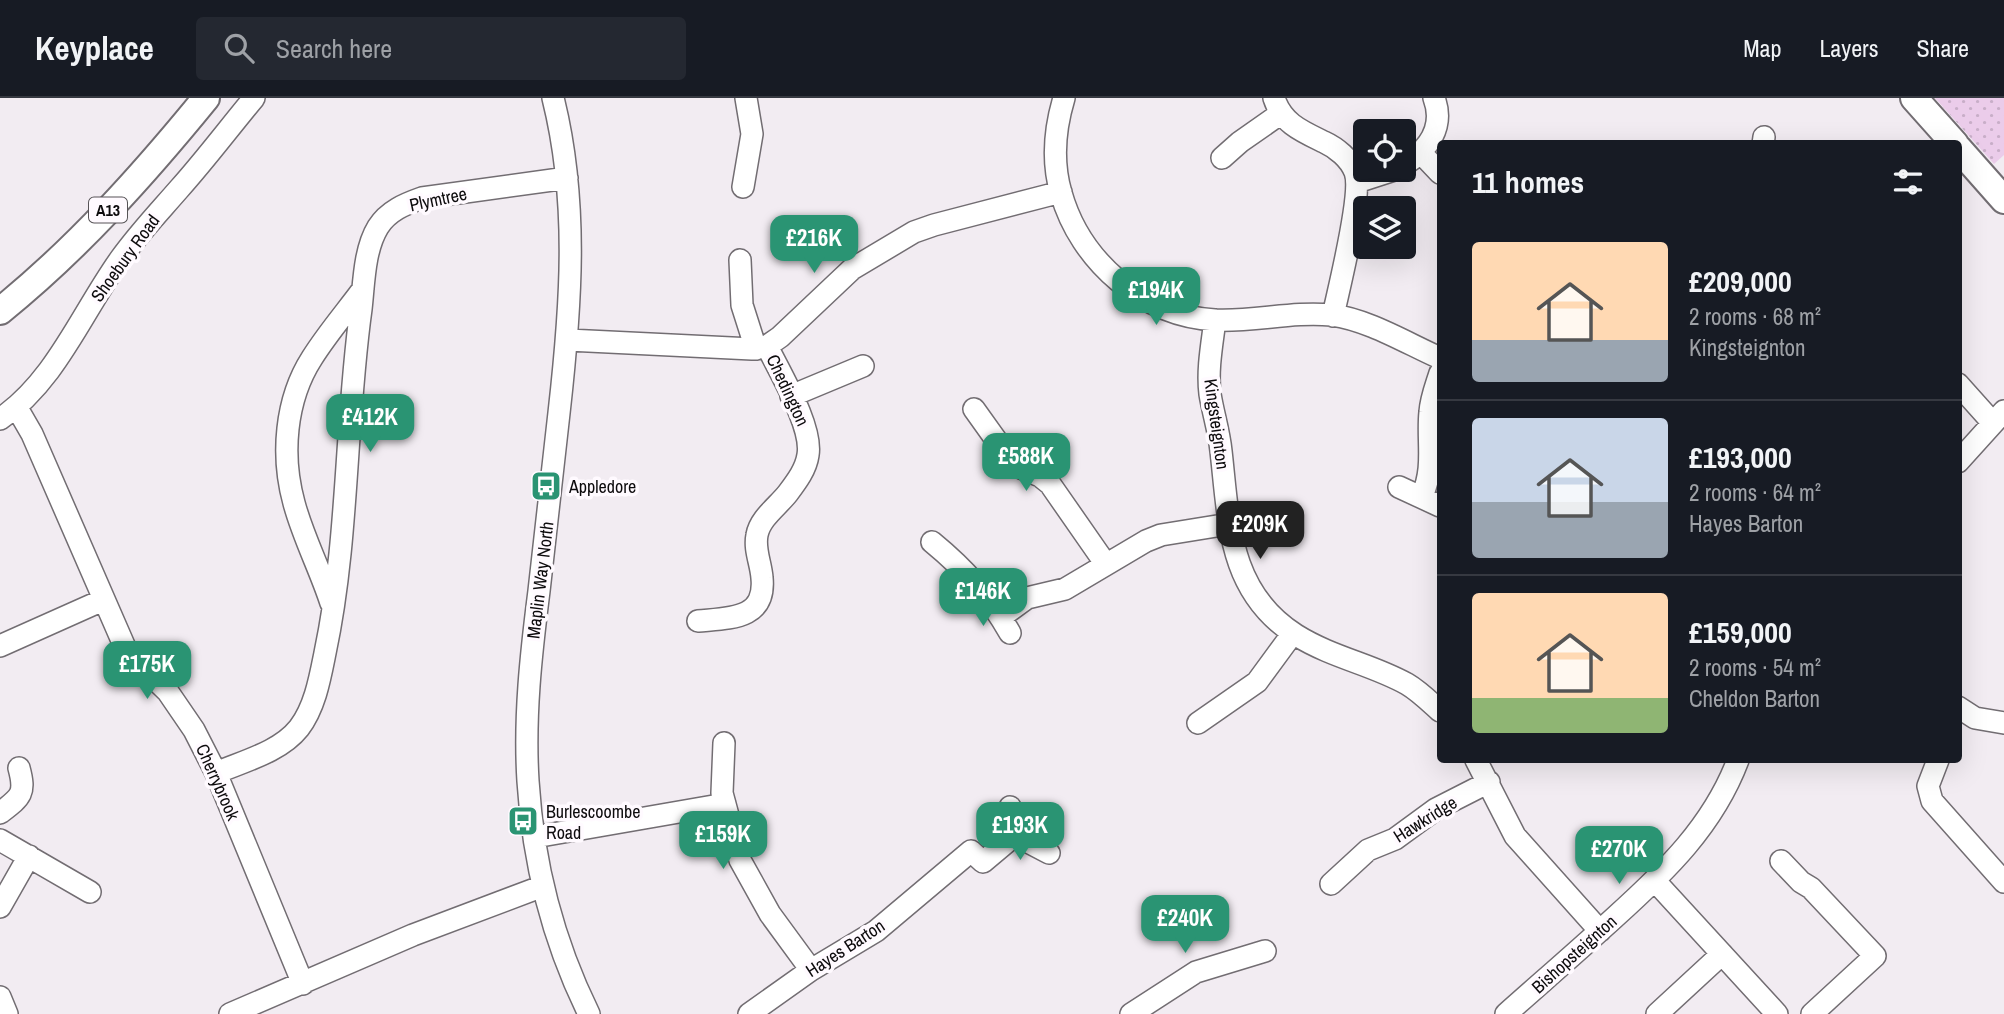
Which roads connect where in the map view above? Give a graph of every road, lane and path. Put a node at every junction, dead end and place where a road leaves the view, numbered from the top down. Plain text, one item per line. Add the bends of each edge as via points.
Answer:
1 (206, 98) edge
2 (254, 98) edge
3 (553, 98) edge
4 (746, 98) edge
5 (1063, 98) edge
6 (1434, 98) edge
7 (1914, 98) edge
8 (1277, 106) edge
9 (1951, 140) edge
10 (1962, 153) edge
11 (1416, 155) edge
12 (1223, 159) dead end
13 (1416, 161) edge
14 (1353, 170) edge
15 (1437, 172) edge
16 (567, 178) junction
17 (1357, 182) edge
18 (743, 187) dead end
19 (1060, 192) junction
20 (2004, 200) edge
21 (740, 260) dead end
22 (364, 288) junction
23 (0, 311) edge
24 (1333, 316) junction
25 (1215, 320) junction
26 (333, 330) junction
27 (357, 340) junction
28 (568, 340) junction
29 (761, 347) junction
30 (1437, 357) edge
31 (863, 366) dead end
32 (1437, 382) edge
33 (1962, 386) edge
34 (791, 396) junction
35 (974, 408) dead end
36 (8, 413) edge
37 (1998, 416) edge
38 (1962, 457) edge
39 (1399, 487) dead end
40 (1431, 501) edge
41 (1229, 524) junction
42 (932, 542) dead end
43 (340, 556) junction
44 (317, 561) junction
45 (1105, 564) junction
46 (103, 600) junction
47 (334, 611) junction
48 (698, 621) dead end
49 (1293, 633) junction
50 (0, 646) edge
51 (1437, 709) edge
52 (1962, 714) edge
53 (1198, 723) dead end
54 (2004, 723) edge
55 (724, 743) dead end
56 (1478, 763) edge
57 (1737, 763) edge
58 (1937, 763) edge
59 (19, 768) dead end
60 (216, 773) junction
61 (1489, 782) junction
62 (725, 804) junction
63 (1010, 807) dead end
64 (0, 813) edge
65 (1011, 833) junction
66 (535, 837) junction
67 (0, 840) edge
68 (1048, 853) dead end
69 (29, 856) junction
70 (1781, 861) dead end
71 (1655, 881) junction
72 (2004, 882) edge
73 (1331, 884) dead end
74 (543, 886) junction
75 (90, 892) dead end
76 (0, 907) edge
77 (1600, 931) junction
78 (1265, 951) dead end
79 (1722, 954) junction
80 (811, 970) junction
81 (303, 984) junction
82 (0, 997) edge
83 (7, 1014) edge
84 (230, 1014) edge
85 (589, 1014) edge
86 (749, 1014) edge
87 (1131, 1014) edge
88 (1506, 1014) edge
89 (1657, 1014) edge
90 (1777, 1014) edge
91 (1812, 1014) edge

1 - 23 main road, A13 via 93,226
2 - 36 street, Shoebury Road via 147,224 59,356
3 - 16 street, Maplin Way North
4 - 18 street via 751,134
5 - 19 street via 1056,130
6 - 11 street via 1439,121 1431,139
7 - 9 main road
8 - 12 street via 1234,135
8 - 14 street via 1296,128 1342,153
10 - 20 main road
13 - 15 street
16 - 22 street, Plymtree via 406,203 379,225
16 - 28 street, Maplin Way North via 572,264
17 - 24 street
19 - 25 street via 1079,236 1119,282 1156,304
19 - 29 street via 914,232 852,269 780,337
21 - 29 street, Chedington via 742,305
22 - 26 street, Plymtree
22 - 27 street, Plymtree
24 - 25 street via 1288,314
24 - 30 street via 1364,324
25 - 41 street, Kingsteignton via 1209,391 1221,447
26 - 27 street
26 - 44 street, Plymtree via 300,380 287,439 293,501
27 - 43 street, Plymtree
28 - 29 street
28 - 66 street, Maplin Way North via 531,661 528,778
29 - 34 street, Chedington
31 - 34 street
32 - 40 street via 1431,400
33 - 37 street
34 - 48 street, Chedington via 809,434 808,455 802,474 757,534 762,596 740,617
35 - 45 street via 1014,465 1050,484
36 - 46 street, Cherrybrook via 32,434
37 - 38 street
39 - 40 street
41 - 45 street via 1161,535
41 - 49 street, Kingsteignton via 1246,579
42 - 45 street via 967,572 1001,617 1027,598 1065,589
43 - 44 street
43 - 47 street, Plymtree
44 - 47 street, Plymtree
46 - 50 street
46 - 60 street, Cherrybrook via 127,652 168,692
47 - 60 street, Plymtree via 310,710 301,726 277,747
49 - 51 street, Kingsteignton via 1337,657 1408,685
49 - 53 street via 1256,682
52 - 54 street
55 - 62 street
56 - 61 street
57 - 71 street, Bishopsteignton via 1699,833
58 - 72 street via 1928,786 1933,801
59 - 64 street via 22,793
60 - 81 street, Cherrybrook
61 - 73 street, Hawkridge via 1436,808 1395,839 1368,850
61 - 77 street via 1515,836
62 - 66 street
62 - 80 street via 740,860 770,914
63 - 65 street via 1017,820
65 - 68 street
65 - 80 street, Hayes Barton via 983,862 971,850 876,931
66 - 74 street, Maplin Way North
67 - 69 street
69 - 75 street
69 - 76 street
70 - 91 street via 1875,956
71 - 77 street, Bishopsteignton
71 - 79 street
74 - 81 street via 413,935
74 - 85 street, Maplin Way North via 563,956
77 - 88 street, Bishopsteignton
78 - 87 street via 1196,972
79 - 89 street
79 - 90 street
80 - 86 street, Hayes Barton
81 - 84 street
82 - 83 street

